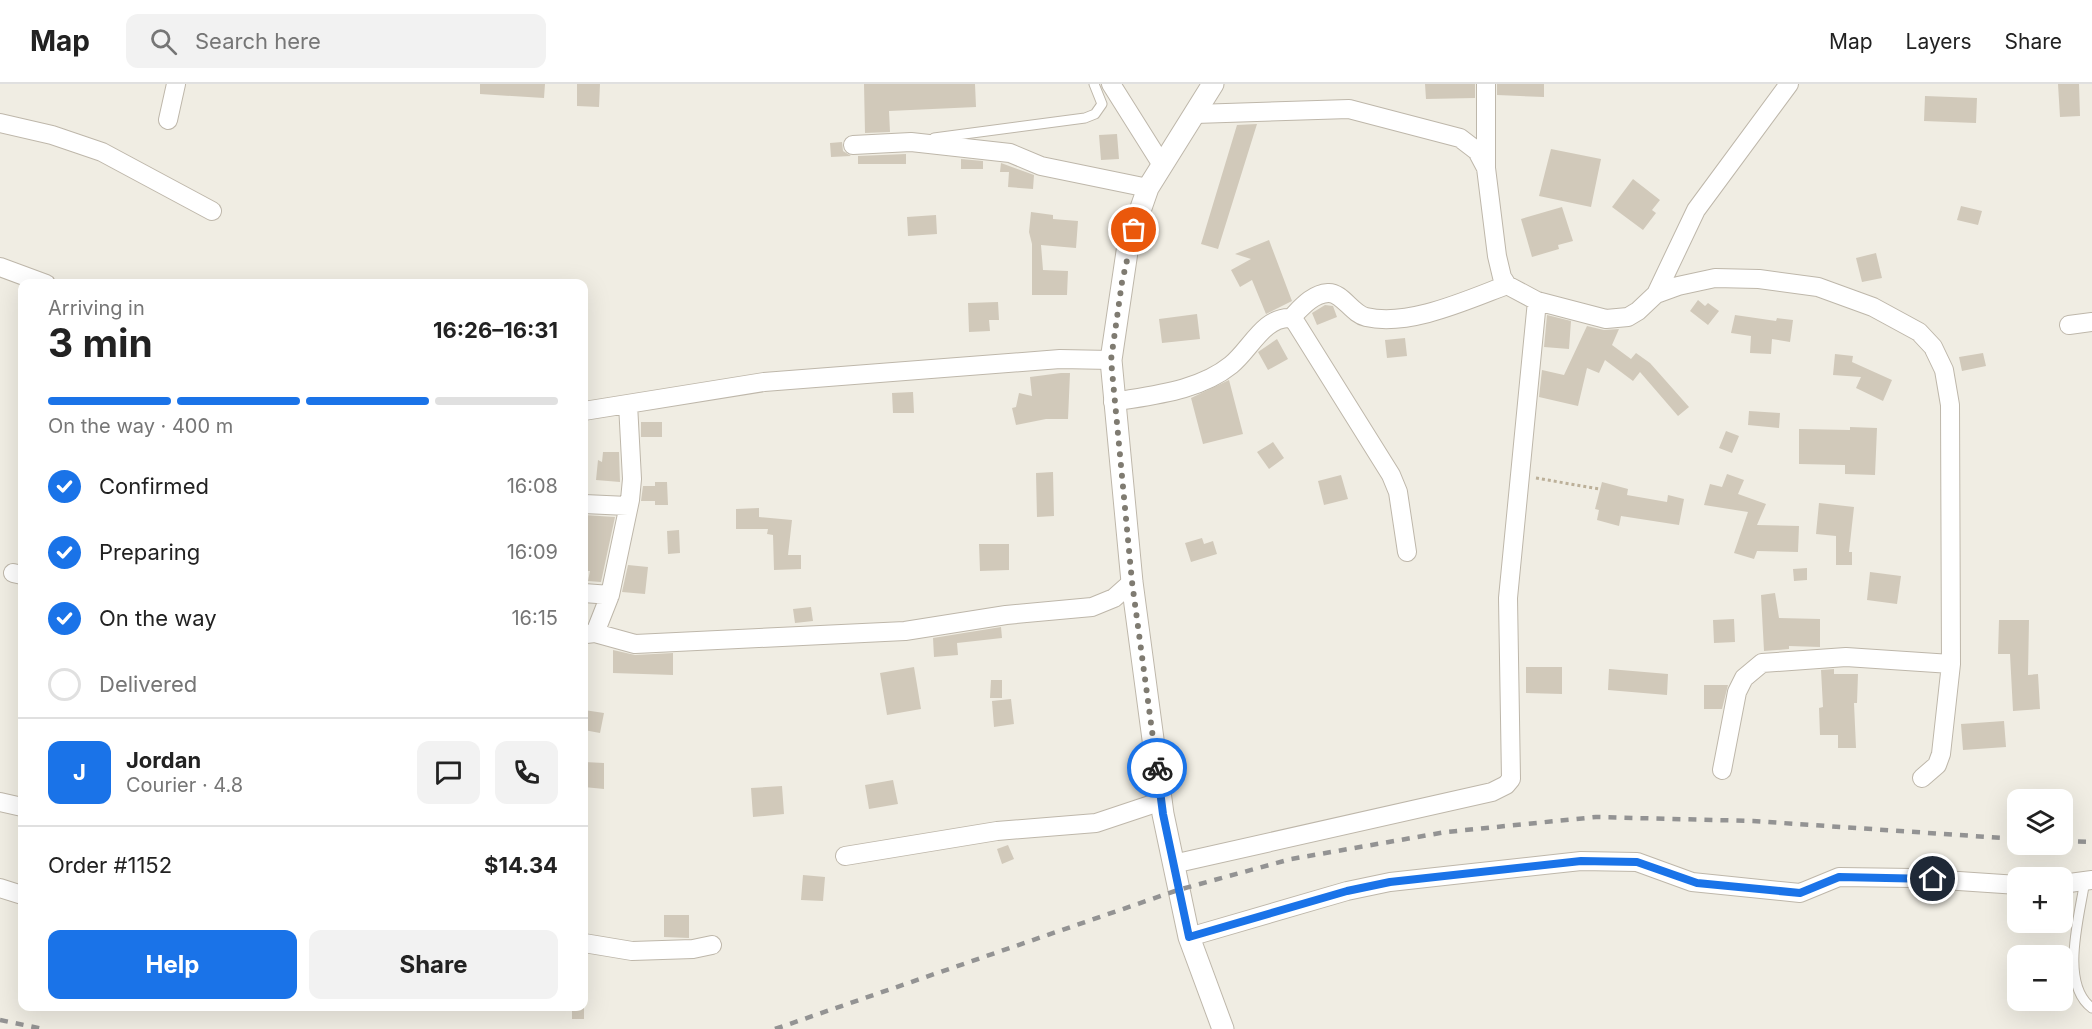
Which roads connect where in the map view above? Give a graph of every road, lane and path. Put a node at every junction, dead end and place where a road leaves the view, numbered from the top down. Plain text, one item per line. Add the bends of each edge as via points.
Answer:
1 (176, 84) edge
2 (1094, 84) edge
3 (1111, 84) edge
4 (1213, 84) edge
5 (1486, 84) edge
6 (1789, 84) edge
7 (1196, 114) junction
8 (168, 120) dead end
9 (0, 123) edge
10 (911, 142) junction
11 (853, 145) dead end
12 (1162, 165) junction
13 (1486, 168) junction
14 (1148, 188) junction
15 (212, 211) dead end
16 (0, 267) edge
17 (32, 279) edge
18 (1507, 285) junction
19 (1656, 294) junction
20 (1537, 301) junction
21 (1291, 318) junction
22 (2092, 322) edge
23 (2069, 325) dead end
24 (1111, 360) junction
25 (1113, 402) junction
26 (628, 404) junction
27 (588, 410) edge
28 (1519, 476) junction
29 (1599, 489) dead end
30 (588, 504) edge
31 (628, 506) junction
32 (1407, 552) dead end
33 (1132, 582) junction
34 (588, 593) edge
35 (610, 595) junction
36 (589, 634) edge
37 (1951, 664) junction
38 (1722, 770) dead end
39 (1922, 778) dead end
40 (1162, 801) junction
41 (0, 802) edge
42 (18, 806) edge
43 (845, 856) dead end
44 (1173, 864) junction
45 (2088, 880) edge
46 (2073, 882) edge
47 (2007, 884) edge
48 (0, 888) edge
49 (18, 894) edge
50 (1189, 937) junction
51 (588, 944) edge
52 (712, 945) dead end
53 (2092, 1008) edge
54 (1223, 1029) edge

1 - 8 street
2 - 10 lane via 1101,104 1095,114
3 - 12 street
4 - 7 street
5 - 13 street
6 - 19 street via 1696,210
7 - 12 street
7 - 13 street via 1358,110 1460,138 1477,151
9 - 15 street via 102,152
10 - 11 street
10 - 14 street via 1010,153 1041,166
12 - 14 street
13 - 18 street via 1497,256
14 - 24 street via 1128,245
16 - 17 street
18 - 20 street
18 - 21 street via 1432,312 1387,318 1361,316 1328,293 1315,296
19 - 20 street via 1638,311 1617,320
19 - 37 street via 1714,278 1798,283 1873,307 1919,332 1933,347 1944,370 1950,405
20 - 28 street
21 - 25 street via 1274,320 1220,373 1170,392
21 - 32 street via 1391,475 1398,492
22 - 23 street
24 - 25 street
24 - 26 street via 1060,358 764,382
25 - 33 street
26 - 27 street
26 - 31 street via 632,479
28 - 29 path
28 - 44 street via 1508,598 1512,768 1506,785 1492,792
30 - 31 street
31 - 35 street
33 - 36 street via 1114,598 1092,607 1006,615 905,631 635,644
33 - 40 street
34 - 35 street
35 - 36 street
37 - 38 street via 1846,657 1762,663 1744,678 1737,692
37 - 39 street via 1941,754 1937,765
40 - 43 street via 1096,823 997,831
40 - 44 street
41 - 42 street
44 - 50 street
45 - 46 street
45 - 53 lane via 2074,970 2079,991
47 - 50 street via 1839,877 1805,893 1793,893 1697,883 1637,862 1581,861 1390,882
48 - 49 street
50 - 54 street
51 - 52 street via 632,951

